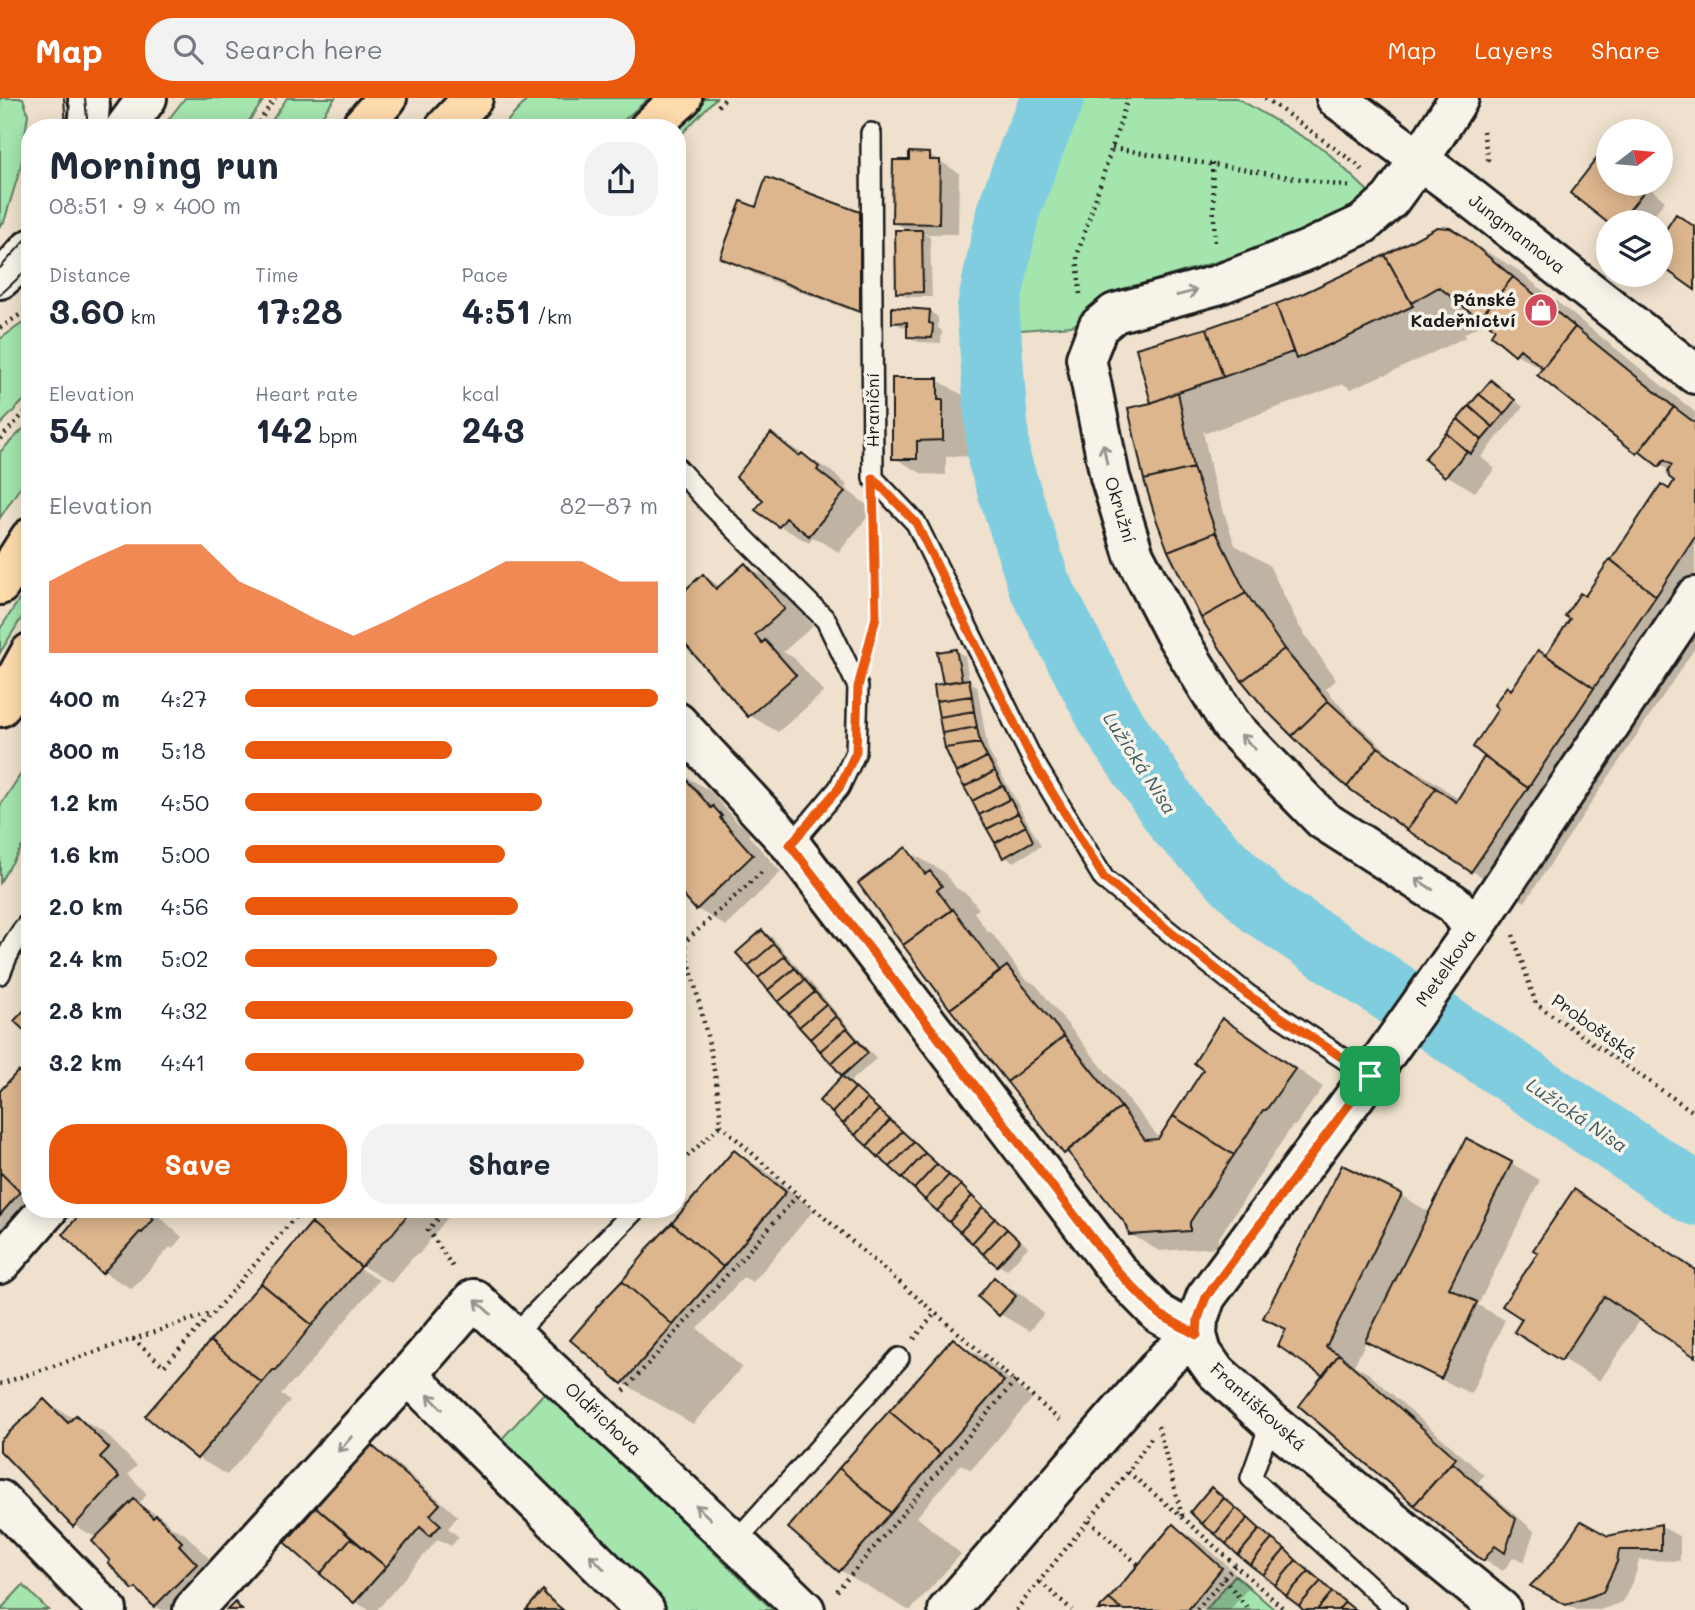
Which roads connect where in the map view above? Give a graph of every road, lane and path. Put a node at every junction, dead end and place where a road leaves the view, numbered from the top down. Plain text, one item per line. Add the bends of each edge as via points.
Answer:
1 (88, 98) edge
2 (147, 98) edge
3 (275, 98) edge
4 (387, 98) edge
5 (473, 98) edge
6 (682, 98) edge
7 (1128, 98) edge
8 (1265, 98) edge
9 (1336, 98) edge
10 (1470, 109) edge
11 (89, 119) edge
12 (132, 119) edge
13 (261, 119) edge
14 (368, 119) edge
15 (453, 119) edge
16 (659, 119) edge
17 (871, 133) dead end
18 (1112, 148) junction
19 (1420, 159) junction
20 (1212, 163) junction
21 (1359, 166) dead end
22 (1352, 188) dead end
23 (1467, 195) junction
24 (21, 259) edge
25 (0, 279) edge
26 (1217, 285) junction
27 (1080, 294) dead end
28 (21, 314) edge
29 (0, 328) edge
30 (1695, 374) edge
31 (21, 417) edge
32 (0, 439) edge
33 (686, 478) edge
34 (873, 478) junction
35 (21, 552) edge
36 (0, 585) edge
37 (1695, 597) edge
38 (21, 669) edge
39 (858, 687) junction
40 (21, 698) edge
41 (0, 707) edge
42 (0, 717) edge
43 (686, 732) edge
44 (790, 845) junction
45 (1482, 917) junction
46 (21, 931) edge
47 (686, 939) edge
48 (686, 950) edge
49 (0, 974) edge
50 (1370, 1076) junction
51 (1695, 1113) edge
52 (721, 1125) junction
53 (686, 1158) edge
54 (798, 1195) junction
55 (40, 1218) edge
56 (294, 1218) edge
57 (439, 1218) edge
58 (627, 1218) edge
59 (0, 1264) edge
60 (474, 1299) junction
61 (215, 1311) junction
62 (1197, 1335) junction
63 (513, 1336) junction
64 (133, 1339) junction
65 (899, 1357) dead end
66 (408, 1375) junction
67 (1015, 1381) junction
68 (0, 1384) edge
69 (601, 1417) junction
70 (1271, 1422) junction
71 (1158, 1426) dead end
72 (1070, 1428) dead end
73 (0, 1500) edge
74 (1182, 1517) junction
75 (1089, 1521) junction
76 (735, 1542) junction
77 (1139, 1565) dead end
78 (1235, 1565) junction
79 (1224, 1578) junction
80 (1040, 1582) junction
81 (818, 1605) edge
82 (107, 1610) edge
83 (193, 1610) edge
84 (645, 1610) edge
85 (948, 1610) edge
86 (1016, 1610) edge
87 (1072, 1610) edge
88 (1197, 1610) edge
89 (1250, 1610) edge
90 (1285, 1610) edge
91 (1396, 1610) edge
92 (1501, 1610) edge

1 - 11 street
2 - 12 street
3 - 13 path
4 - 14 highway
5 - 15 highway
6 - 16 highway
7 - 18 path
8 - 21 path
9 - 19 street, Jungmannova
10 - 19 street, Okružní
10 - 23 path via 1488,159
17 - 34 lane, Hraniční
18 - 20 path
18 - 27 path via 1077,256
19 - 23 street, Jungmannova
19 - 26 street, Okružní via 1391,200 1363,224
20 - 22 path
20 - 26 path
23 - 30 street, Jungmannova
24 - 25 street
45 -> 26 street, Okružní via 1323,820 1231,725 1134,555 1110,477 1086,358 1098,327 1115,313
28 - 29 path
31 - 32 path
33 - 39 lane via 826,620
34 - 39 path via 876,617
34 - 50 lane via 916,523 1032,759 1104,878 1248,995
35 - 36 highway
37 - 45 street, Metelkova
38 - 41 highway
39 - 44 lane via 856,752 839,788
40 - 42 highway
43 - 44 street
44 - 47 path
44 - 62 street via 1119,1273 1159,1314
45 - 50 street, Metelkova
45 - 51 path, Proboštská via 1508,920 1536,1004
46 - 49 lane
48 - 52 path via 719,1094
50 - 62 street, Metelkova via 1206,1297
52 - 53 path
52 - 54 path
54 - 67 path
54 - 69 path
55 - 59 street
56 - 61 path
57 - 60 path via 428,1230
58 - 63 lane
63 -> 60 street, Oldřichova
60 - 66 street
61 - 64 path
61 - 64 path via 164,1366
62 - 70 street, Františkovská via 1214,1370
62 - 85 street via 1167,1358
63 - 69 street, Oldřichova
64 - 68 path
65 - 76 lane
66 -> 83 street
84 -> 66 street
67 - 72 path
67 - 81 path
76 -> 69 street, Oldřichova
70 - 91 lane via 1251,1478
70 - 92 street, Františkovská
71 - 74 path
73 - 82 street
74 - 75 path via 1128,1472
74 - 78 path
75 - 77 path
75 - 80 path
76 - 81 street, Oldřichova
78 - 79 path
78 - 90 path
79 - 88 path
79 - 89 path
80 - 86 path
80 - 87 path

